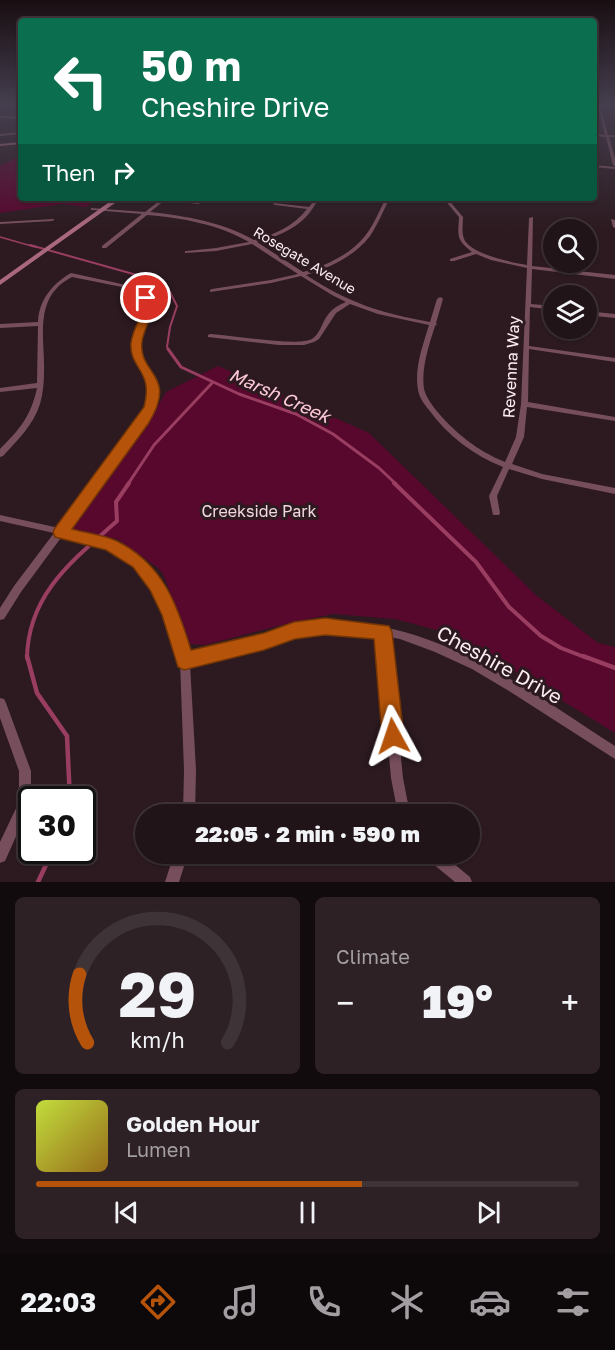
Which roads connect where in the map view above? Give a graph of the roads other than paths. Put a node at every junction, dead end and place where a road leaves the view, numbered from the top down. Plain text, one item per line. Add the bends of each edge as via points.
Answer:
1 (610, 146) edge
2 (597, 166) edge
3 (615, 167) edge
4 (104, 201) edge
5 (115, 201) edge
6 (162, 201) edge
7 (181, 201) edge
8 (316, 201) edge
9 (386, 201) edge
10 (448, 201) edge
11 (198, 203) dead end
12 (275, 204) dead end
13 (93, 208) junction
14 (310, 208) junction
15 (103, 210) junction
16 (145, 215) junction
17 (531, 218) dead end
18 (52, 220) dead end
19 (613, 220) dead end
20 (0, 223) edge
21 (615, 227) edge
22 (254, 241) junction
23 (47, 246) junction
24 (104, 248) dead end
25 (187, 252) dead end
26 (476, 252) junction
27 (34, 254) junction
28 (452, 260) dead end
29 (530, 267) junction
30 (0, 274) edge
31 (303, 274) junction
32 (615, 277) edge
33 (0, 284) edge
34 (212, 291) dead end
35 (440, 299) dead end
36 (350, 302) junction
37 (528, 305) junction
38 (543, 307) edge
39 (597, 314) edge
40 (615, 316) edge
41 (40, 324) junction
42 (434, 324) junction
43 (0, 326) edge
44 (210, 336) dead end
45 (526, 347) junction
46 (615, 360) edge
47 (41, 386) junction
48 (0, 390) edge
49 (524, 404) junction
50 (615, 418) edge
51 (0, 454) edge
52 (506, 466) junction
53 (615, 491) edge
54 (496, 513) dead end
55 (0, 518) edge
56 (61, 532) junction
57 (0, 616) edge
58 (383, 632) junction
59 (184, 661) junction
60 (0, 703) edge
61 (615, 753) edge
62 (189, 804) edge
63 (402, 804) edge
64 (0, 856) edge
65 (178, 864) edge
66 (444, 864) edge
67 (172, 882) edge
68 (465, 882) edge

1 - 3 street
2 - 3 street
4 - 13 main road
5 - 15 main road
6 - 16 street
7 - 11 street
8 - 14 street
9 - 31 street via 364,240 343,256
10 - 26 street via 461,217 459,232 463,242
12 - 14 street
13 - 15 street, Rosegate Avenue
13 - 23 main road
14 - 22 street via 292,226
15 - 16 street, Rosegate Avenue
15 - 23 main road
16 - 22 street, Rosegate Avenue via 200,222
16 - 24 street
17 - 29 street, Revenna Way
18 - 20 street
19 - 21 street
22 - 25 street via 220,250
22 - 31 street, Rosegate Avenue
23 - 27 main road
26 - 28 street
26 - 29 street
27 - 30 main road
27 - 33 main road
29 - 32 street
29 - 37 street, Revenna Way
31 - 34 street
31 - 36 street, Rosegate Avenue
35 - 42 street
36 - 42 street, Rosegate Avenue via 395,317
36 - 44 street via 328,316 319,337 312,342
37 - 38 street
37 - 45 street, Revenna Way
39 - 40 street
41 - 43 street
41 - 47 street
41 - 56 street via 45,297 71,275 124,286 146,298 150,307 136,343 138,356 153,381 150,407
42 - 52 street via 420,374 421,392 454,435 473,450
45 - 46 street
45 - 49 street, Revenna Way
47 - 48 street
47 - 51 street via 36,408
49 - 50 street
49 - 52 street, Revenna Way via 520,437
52 - 53 street via 535,477
52 - 54 street, Revenna Way via 493,496
55 - 56 street
56 - 57 street
56 - 59 street via 110,545 139,562 171,615
58 - 59 street, Cheshire Drive via 325,627 294,631
58 - 61 street, Cheshire Drive via 411,636 448,651
58 - 63 street
59 - 62 street
60 - 64 street via 25,771 25,803
65 - 67 street
66 - 68 street

